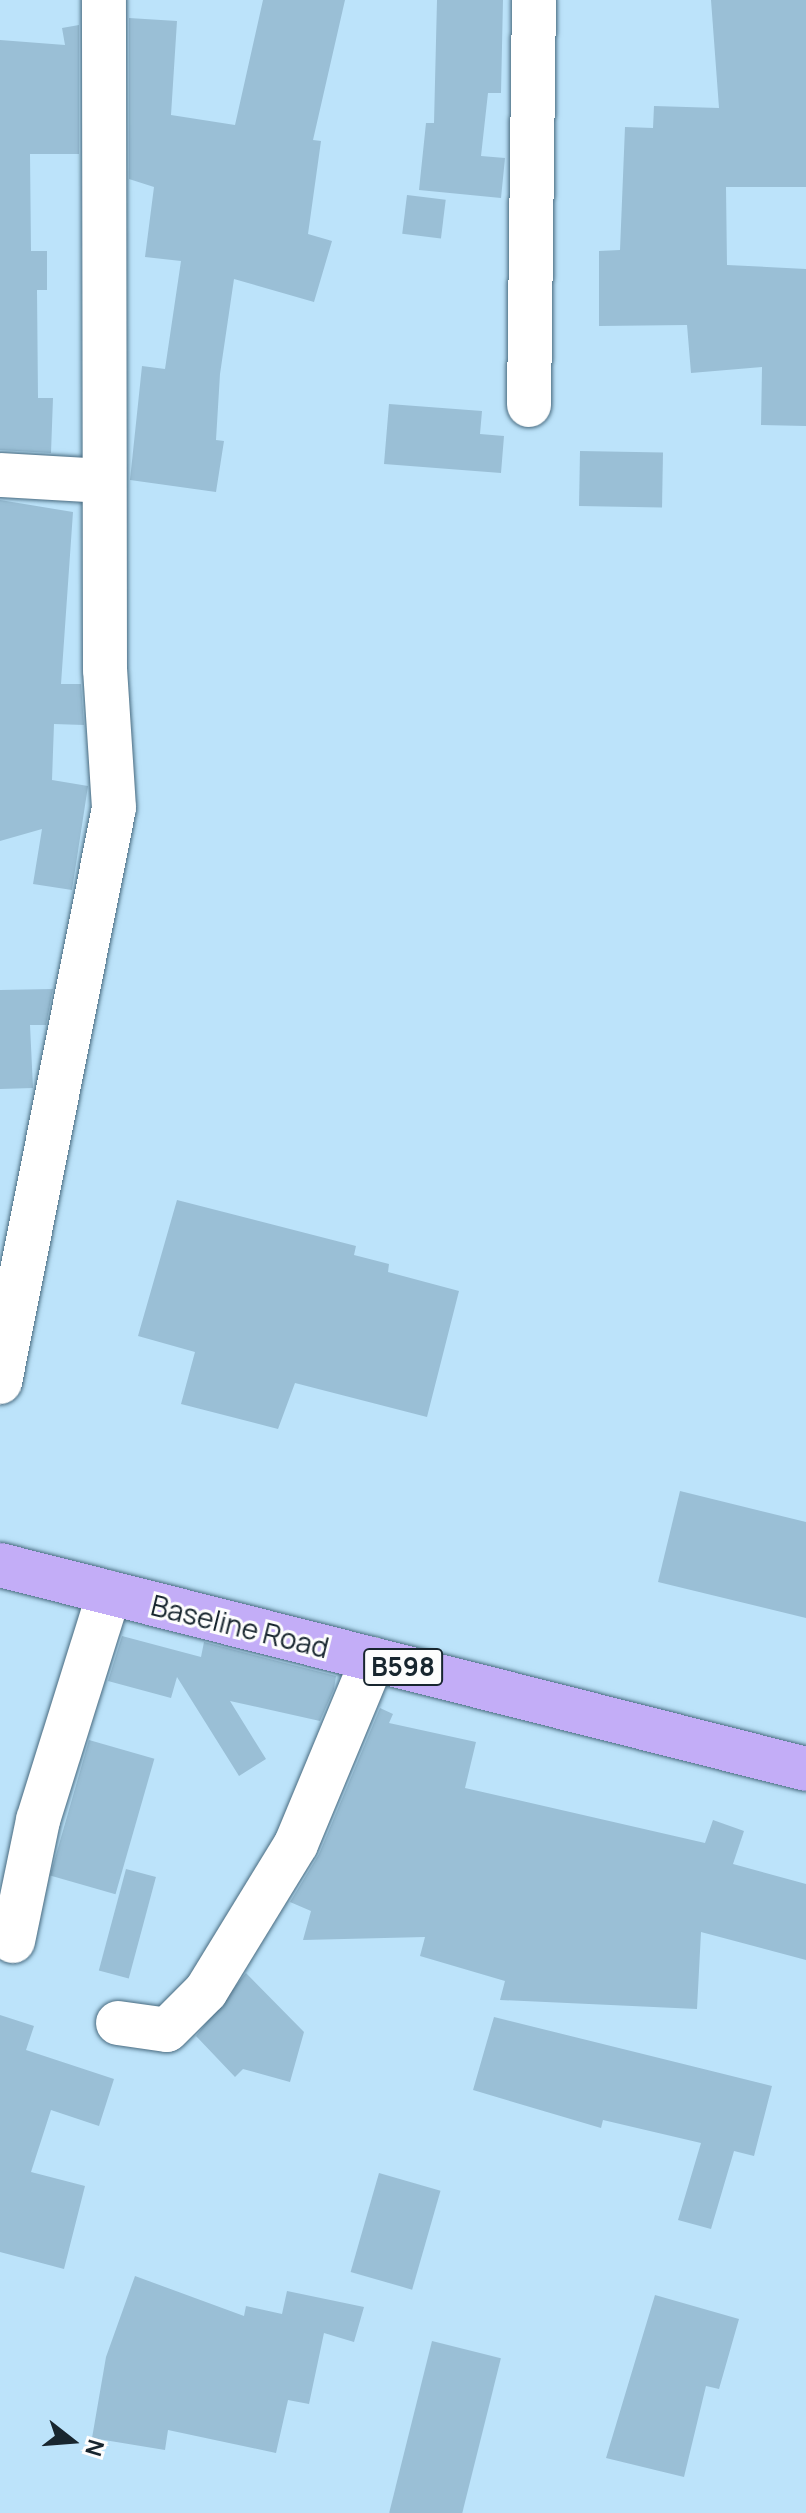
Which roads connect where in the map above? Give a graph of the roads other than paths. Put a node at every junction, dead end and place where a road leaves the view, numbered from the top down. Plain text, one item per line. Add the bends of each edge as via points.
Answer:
1 (104, 0) edge
2 (534, 0) edge
3 (529, 405) dead end
4 (0, 475) edge
5 (104, 481) junction
6 (0, 1382) edge
7 (0, 1565) edge
8 (109, 1593) junction
9 (373, 1659) junction
10 (806, 1769) edge
11 (13, 1941) dead end
12 (118, 2023) dead end

1 - 5 street
2 - 3 street
4 - 5 street
5 - 6 street via 114,808
7 - 8 main road, Baseline Road / B598
8 - 9 main road, Baseline Road / B598
8 - 11 street via 38,1820
9 - 10 main road, Baseline Road / B598
9 - 12 street via 296,1844 206,1991 167,2030

